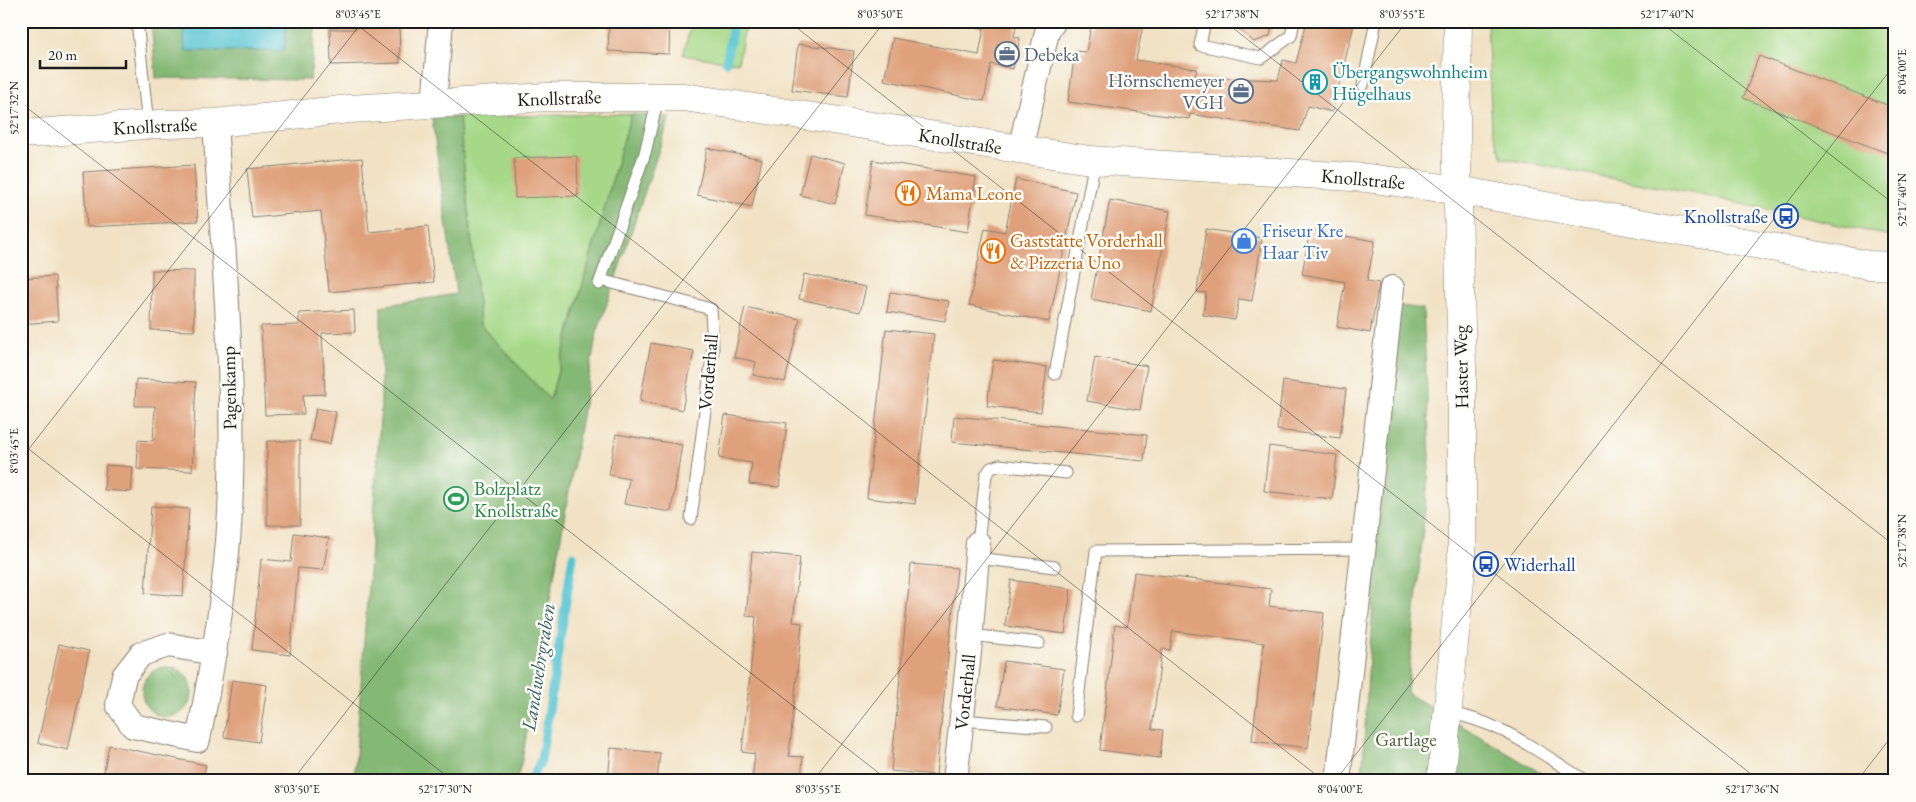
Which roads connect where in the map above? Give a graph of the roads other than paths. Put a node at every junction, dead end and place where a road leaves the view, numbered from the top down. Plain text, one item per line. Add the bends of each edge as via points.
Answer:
1 (137, 21) edge
2 (441, 21) edge
3 (1054, 21) edge
4 (1205, 21) edge
5 (1294, 21) edge
6 (1376, 21) edge
7 (1458, 21) edge
8 (1363, 85) dead end
9 (658, 96) junction
10 (434, 104) junction
11 (215, 123) junction
12 (148, 125) junction
13 (21, 134) edge
14 (1020, 150) junction
15 (1095, 160) junction
16 (1458, 190) junction
17 (1895, 266) edge
18 (1392, 288) dead end
19 (1055, 374) dead end
20 (1066, 473) dead end
21 (691, 519) dead end
22 (1364, 549) junction
23 (977, 550) junction
24 (1055, 566) dead end
25 (971, 635) junction
26 (1039, 643) dead end
27 (215, 652) junction
28 (1446, 713) junction
29 (1076, 716) dead end
30 (962, 720) junction
31 (1046, 727) dead end
32 (955, 781) edge
33 (1338, 781) edge
34 (1441, 781) edge
35 (1586, 781) edge

1 - 12 lane
2 - 10 street
3 - 14 street via 1047,32
4 - 5 lane via 1200,45 1261,58 1290,36
6 - 8 lane
7 - 16 street, Haster Weg
9 - 10 street, Knollstraße via 546,97
9 - 14 street, Knollstraße via 684,97
9 - 21 lane, Vorderhall via 645,153 600,282 711,309 714,349
10 - 11 street, Knollstraße
11 - 12 street, Knollstraße
11 - 27 street, Pagenkamp via 230,380 230,513
12 - 13 street, Knollstraße
14 - 15 street, Knollstraße
15 - 16 street, Knollstraße via 1367,178
15 - 19 lane
16 - 17 street, Knollstraße via 1869,265
16 - 28 street, Haster Weg via 1462,559
18 - 22 street
20 - 23 lane via 1000,465 991,468 986,475
22 - 29 lane via 1096,550
22 - 33 street
23 - 24 lane
23 - 25 street, Vorderhall
25 - 26 lane
25 - 30 street, Vorderhall
27 - 27 street, Pagenkamp via 198,740 133,726 118,705 124,676 141,654 168,646
28 - 34 street, Haster Weg
28 - 35 lane via 1468,716 1496,726
30 - 31 lane
30 - 32 street, Vorderhall

